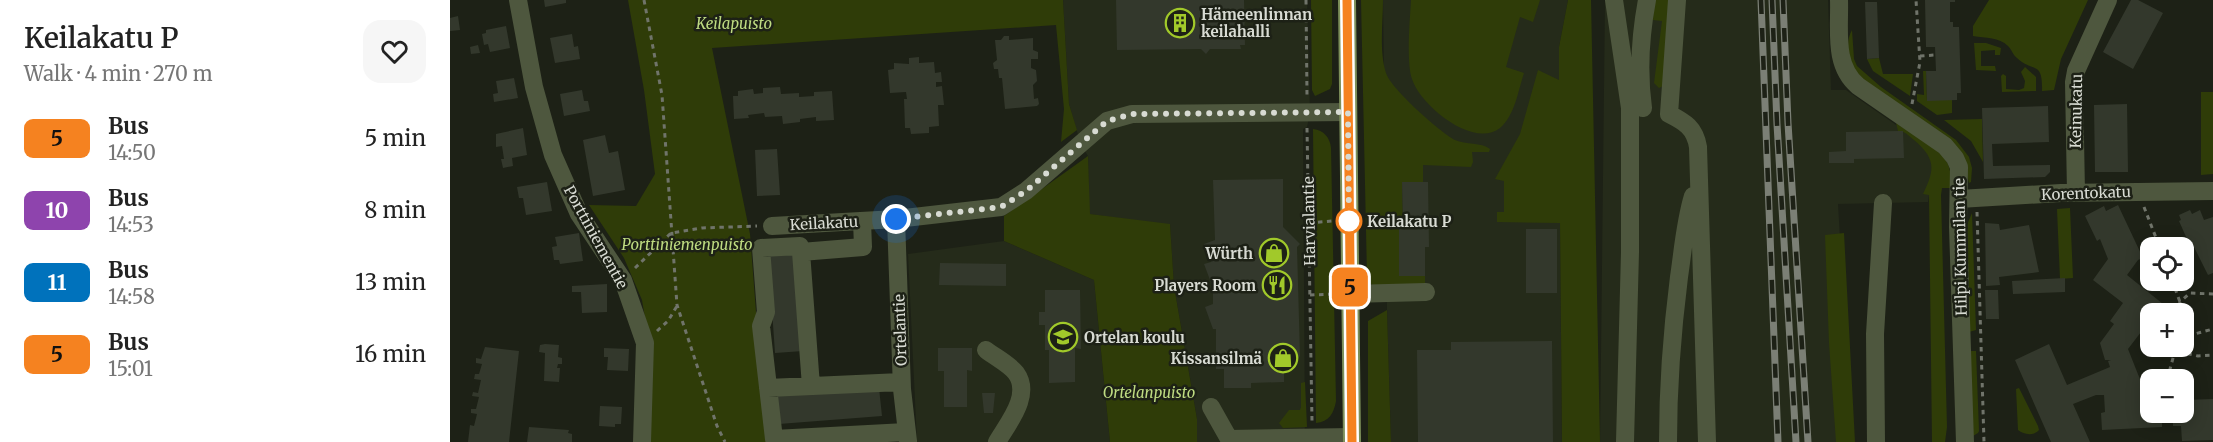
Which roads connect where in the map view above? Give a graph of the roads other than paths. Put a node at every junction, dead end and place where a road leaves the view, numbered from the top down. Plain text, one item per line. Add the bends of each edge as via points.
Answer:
1 (518, 0) edge
2 (1347, 0) edge
3 (1614, 0) edge
4 (1647, 0) edge
5 (1677, 0) edge
6 (1839, 0) edge
7 (2108, 0) edge
8 (1637, 108) junction
9 (1348, 112) junction
10 (1669, 114) junction
11 (1698, 180) junction
12 (2213, 191) edge
13 (2076, 193) junction
14 (1959, 199) junction
15 (1883, 203) dead end
16 (896, 219) junction
17 (862, 221) junction
18 (772, 226) road end
19 (801, 252) junction
20 (1426, 292) dead end
21 (1350, 294) junction
22 (986, 350) dead end
23 (901, 382) junction
24 (811, 386) junction
25 (768, 388) junction
26 (1211, 406) dead end
27 (907, 437) edge
28 (1352, 440) edge
29 (642, 442) edge
30 (997, 442) edge
31 (1625, 442) edge
32 (1668, 442) edge
33 (1707, 442) edge
34 (1876, 442) edge
35 (1965, 442) edge

1 - 29 street, Porttiniementie via 534,87 553,154 579,214 622,280 645,343
2 - 9 main road
3 - 8 street
4 - 8 street
5 - 10 street
6 - 14 street, Hilpi Kummilan tie via 1841,61 1847,76 1949,151 1959,167
7 - 13 street, Keinukatu via 2074,82
8 - 10 street
8 - 31 street
9 - 16 street, Keilakatu via 1132,114 1107,121 1026,191 1001,207
9 - 21 main road
10 - 11 street via 1695,132
11 - 32 street via 1687,218 1675,308
11 - 33 street
12 - 13 street, Korentokatu
13 - 14 street, Korentokatu
14 - 35 street, Hilpi Kummilan tie
15 - 34 street via 1875,334
16 - 17 street, Keilakatu
16 - 23 street, Ortelantie
17 - 18 street, Keilakatu
17 - 19 street via 863,247
19 - 24 street
19 - 25 street via 800,246 761,248 766,312 761,326
20 - 21 street
21 - 28 main road
22 - 30 street via 1016,373 1022,387 1020,400
23 - 24 street
23 - 27 street, Ortelantie
24 - 25 street
25 - 27 street via 774,439
26 - 28 street via 1229,439

